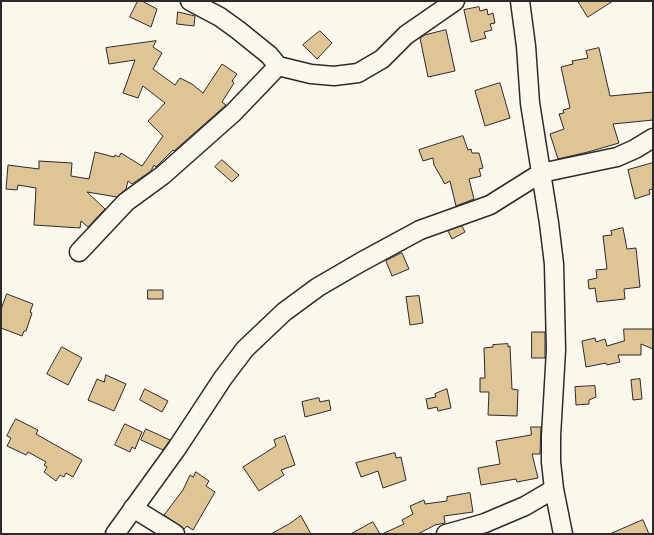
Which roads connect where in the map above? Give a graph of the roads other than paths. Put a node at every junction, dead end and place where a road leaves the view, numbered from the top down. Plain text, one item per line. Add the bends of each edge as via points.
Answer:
1 (190, 1) edge
2 (455, 1) edge
3 (520, 1) edge
4 (278, 66) junction
5 (653, 138) edge
6 (541, 173) junction
7 (79, 252) dead end
8 (554, 489) junction
9 (133, 508) junction
10 (115, 534) edge
11 (175, 534) edge
12 (446, 534) edge
13 (563, 534) edge

1 - 4 street via 238,30 269,55
2 - 4 street via 406,35 382,59 358,73 326,76
3 - 6 street via 530,102
4 - 7 street via 256,91 206,137 163,175 126,202
5 - 6 street via 616,157
6 - 8 street via 549,223 556,300 551,436
6 - 9 street via 490,205 420,230 318,287 284,312 245,350 223,378 177,448
8 - 12 street via 525,506 485,523
8 - 13 street
9 - 10 street
9 - 11 street

